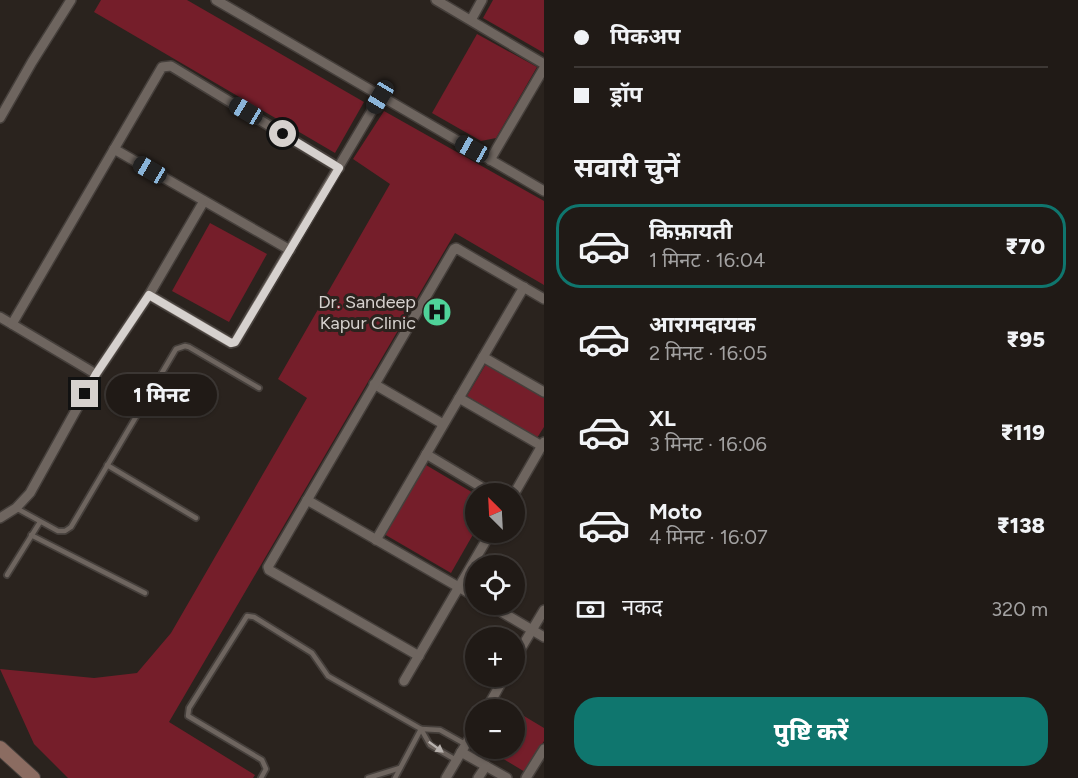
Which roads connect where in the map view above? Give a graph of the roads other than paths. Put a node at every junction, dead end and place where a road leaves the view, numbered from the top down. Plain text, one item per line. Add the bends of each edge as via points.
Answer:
1 (71, 0) edge
2 (436, 0) edge
3 (483, 0) edge
4 (221, 2) edge
5 (471, 20) junction
6 (544, 66) edge
7 (380, 97) junction
8 (0, 118) edge
9 (114, 149) junction
10 (490, 160) junction
11 (339, 168) junction
12 (544, 191) edge
13 (204, 201) junction
14 (290, 250) junction
15 (524, 287) junction
16 (149, 295) junction
17 (544, 299) edge
18 (0, 317) edge
19 (12, 324) junction
20 (483, 357) junction
21 (96, 374) junction
22 (374, 384) junction
23 (259, 388) dead end
24 (544, 392) edge
25 (459, 398) junction
26 (443, 424) junction
27 (543, 444) edge
28 (426, 454) junction
29 (107, 465) junction
30 (475, 483) edge
31 (520, 483) edge
32 (307, 500) junction
33 (16, 508) junction
34 (0, 518) edge
35 (196, 518) dead end
36 (40, 522) junction
37 (32, 535) junction
38 (376, 540) junction
39 (485, 543) edge
40 (7, 575) dead end
41 (459, 588) junction
42 (465, 591) edge
43 (145, 593) dead end
44 (544, 610) edge
45 (507, 615) edge
46 (532, 630) junction
47 (544, 637) edge
48 (525, 642) edge
49 (419, 657) junction
50 (404, 681) dead end
51 (421, 729) junction
52 (465, 745) edge
53 (0, 748) edge
54 (544, 749) edge
55 (461, 752) junction
56 (486, 766) junction
57 (400, 768) junction
58 (33, 778) edge
59 (261, 778) edge
60 (368, 778) edge
61 (394, 778) edge
62 (446, 778) edge
63 (478, 778) edge
64 (507, 778) edge
65 (526, 778) edge

1 - 8 street
2 - 5 street
3 - 5 street
4 - 7 street
5 - 6 street
6 - 10 street
7 - 10 street
7 - 11 street
9 - 11 street via 162,67 167,65
9 - 13 street
9 - 19 street
10 - 12 street
11 - 14 street
13 - 14 street
13 - 16 street
14 - 16 street via 234,343
15 - 17 street
15 - 20 street
15 - 22 street via 455,248
16 - 21 street
18 - 19 street
19 - 21 street
20 - 24 street
20 - 25 street
21 - 33 street via 30,493
22 - 26 street
22 - 32 street
23 - 29 lane via 189,347 176,349
25 - 26 street
25 - 27 street
26 - 28 street
27 - 31 street
28 - 30 street
28 - 38 street
29 - 35 lane
29 - 36 lane via 71,527 61,532
32 - 38 street
32 - 49 street via 268,569
33 - 34 street
33 - 36 lane
36 - 37 lane
37 - 40 lane
37 - 43 lane
38 - 41 street
39 - 41 street
41 - 42 street
41 - 49 street
44 - 46 street
45 - 46 street
46 - 47 street
46 - 48 street
49 - 50 street
51 - 55 lane via 440,730
51 -> 55 lane via 430,746
51 - 57 lane
51 - 59 lane via 328,676 312,652 247,616 188,712 191,719 262,760 266,769
52 - 55 street
53 - 58 street
54 - 65 street
55 - 56 street
55 - 62 street
56 - 63 street
56 - 64 street
57 - 60 lane
57 - 61 lane

